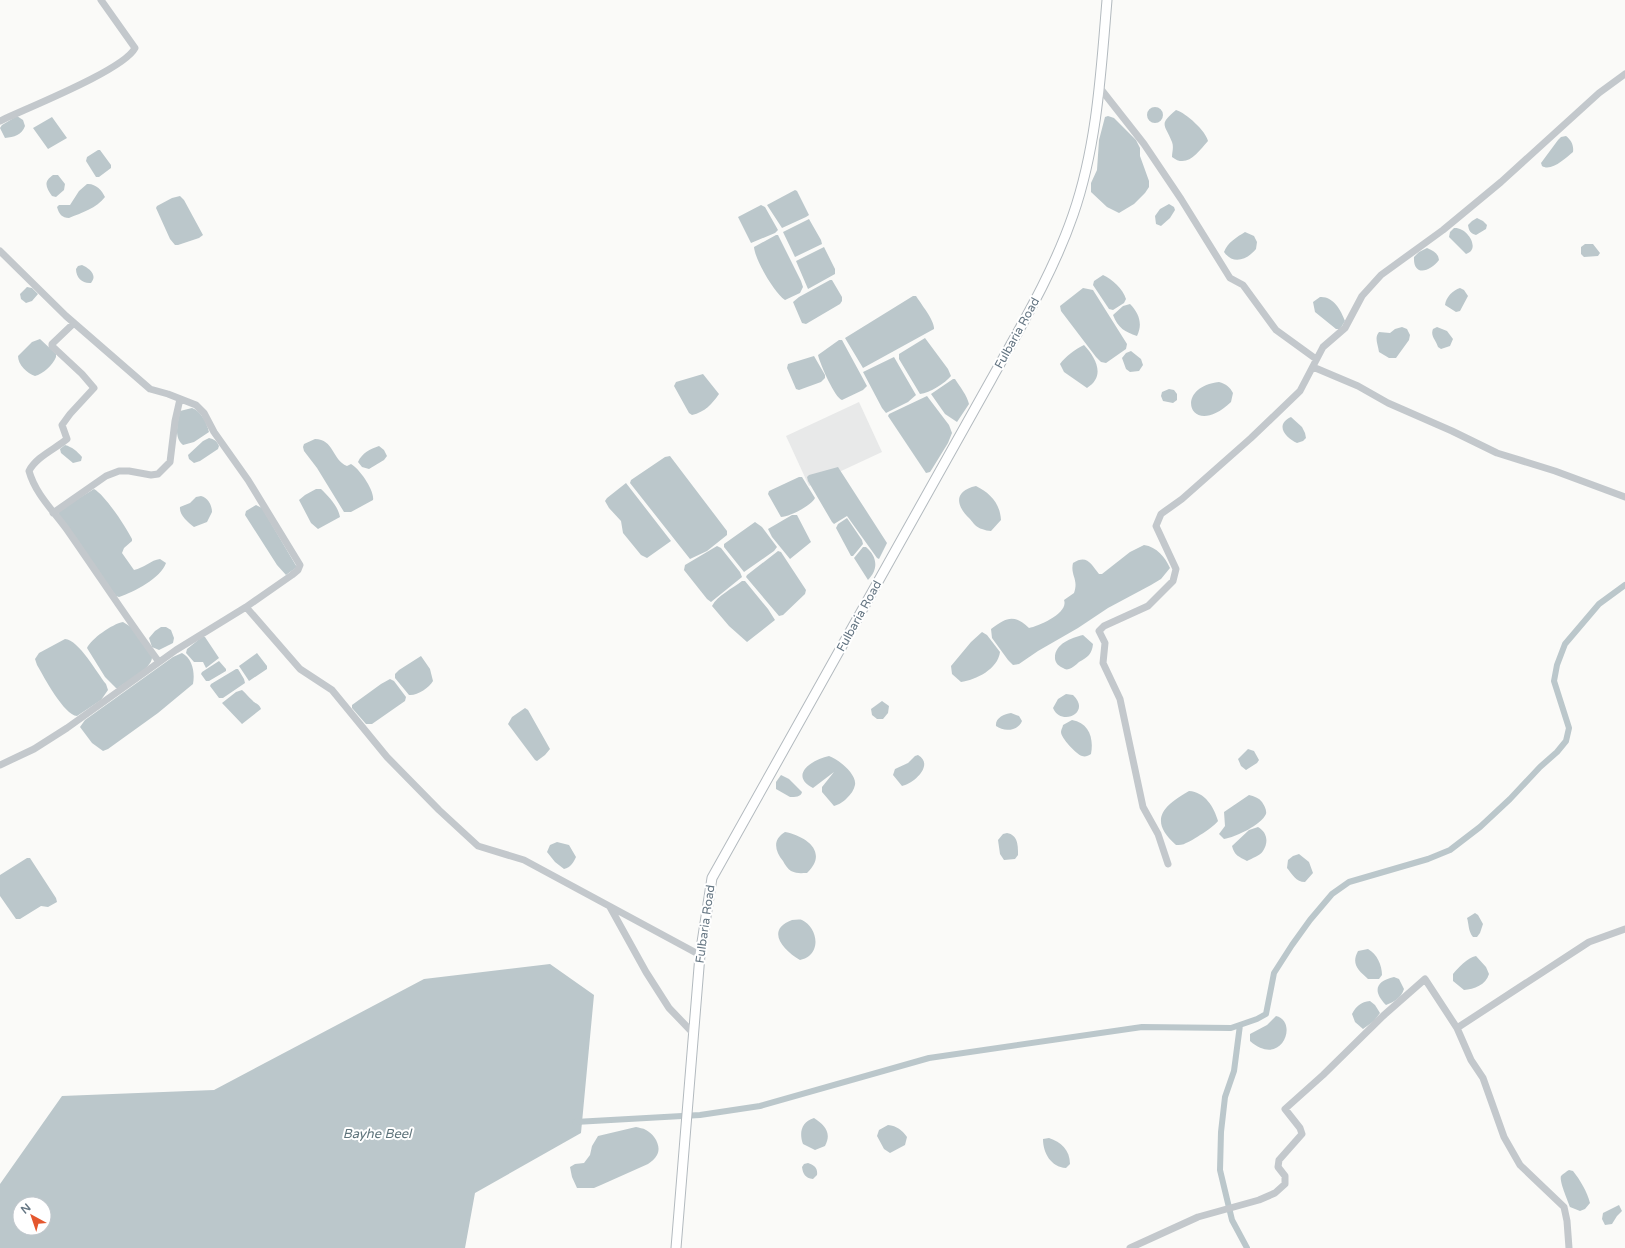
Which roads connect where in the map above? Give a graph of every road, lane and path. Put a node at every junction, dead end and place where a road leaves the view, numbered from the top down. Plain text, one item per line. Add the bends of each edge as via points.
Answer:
1 (101, 0) edge
2 (1107, 0) edge
3 (1625, 74) edge
4 (1100, 88) junction
5 (0, 121) edge
6 (0, 251) edge
7 (74, 323) junction
8 (1316, 359) junction
9 (1312, 367) junction
10 (180, 399) junction
11 (1625, 497) edge
12 (53, 513) junction
13 (246, 607) junction
14 (159, 662) junction
15 (0, 766) edge
16 (1168, 864) dead end
17 (610, 907) junction
18 (1625, 929) edge
19 (700, 955) junction
20 (1457, 1028) junction
21 (693, 1033) junction
22 (676, 1248) edge
23 (1130, 1248) edge
24 (1569, 1248) edge

1 - 5 street via 135,48 132,54 123,62 92,78
2 - 4 main road, Fulbaria Road
3 - 8 street via 1599,93 1443,230 1381,275 1362,296 1345,328 1323,347
4 - 8 street via 1144,144 1230,278 1243,285 1276,330
4 - 19 main road, Fulbaria Road via 1083,182 1057,257 1034,304 712,878
6 - 7 street
7 - 10 street via 150,389
7 - 12 street via 52,346 94,388 62,425 67,439 38,460 29,471 39,493
8 - 9 street
9 - 11 street via 1358,386 1388,404 1497,453
9 - 16 street via 1300,391 1251,438 1182,499 1161,514 1156,526 1176,569 1174,581 1148,606 1104,626 1099,631 1105,643 1103,663 1120,699 1143,807 1158,834
10 - 12 street via 170,462 158,474 119,471 106,476
10 - 13 street via 196,405 204,413 300,565 298,570
12 - 14 street via 70,533
13 - 14 street
13 - 17 street via 300,669 332,690 387,757 478,846 524,860
14 - 15 street via 67,728
17 - 19 street
17 - 21 street via 669,1008
18 - 20 street via 1588,942
19 - 21 main road, Fulbaria Road
20 - 23 street via 1426,979 1422,981 1285,1109 1302,1134 1279,1160 1278,1167 1285,1176 1285,1184 1275,1193 1259,1200 1198,1217
20 - 24 street via 1471,1060 1483,1078 1504,1137 1520,1165 1564,1207
21 - 22 main road, Fulbaria Road

